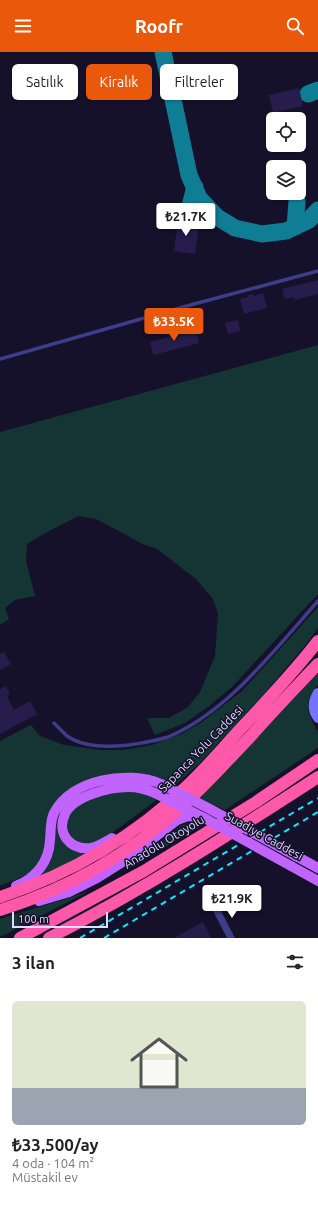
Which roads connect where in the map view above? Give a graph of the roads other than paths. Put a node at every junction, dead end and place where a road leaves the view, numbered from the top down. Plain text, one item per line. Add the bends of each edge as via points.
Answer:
1 (318, 271) edge
2 (0, 359) edge
3 (318, 601) edge
4 (318, 641) edge
5 (318, 664) edge
6 (318, 693) edge
7 (318, 718) edge
8 (54, 723) dead end
9 (318, 760) edge
10 (318, 777) edge
11 (158, 788) junction
12 (208, 820) junction
13 (146, 821) junction
14 (318, 868) edge
15 (318, 881) edge
16 (0, 893) edge
17 (0, 897) edge
18 (216, 909) dead end
19 (0, 911) edge
20 (20, 938) edge
21 (49, 938) edge
22 (231, 938) edge

1 - 2 lane
3 - 8 lane via 266,660 218,706 191,725 167,737 121,746 93,746 67,736
4 - 13 highway, Sapanca Yolu Caddesi via 206,767
5 - 19 highway via 202,788 156,828 122,853 82,877
6 - 7 street via 314,700 314,714
9 - 20 highway, Anadolu Otoyolu via 256,802 144,871
10 - 21 highway via 149,884
11 - 12 main road, Suadiye Caddesi, bridge
11 - 13 main road via 127,787 106,790 82,798 65,814 62,832 74,845 91,848
11 - 14 main road, Suadiye Caddesi, bridge via 208,808
11 - 16 main road via 140,778 120,777 96,782 74,792 62,802 53,815 48,852 37,872 31,879
12 - 15 main road, Suadiye Caddesi, bridge
12 - 19 main road via 192,816 181,818 124,861 84,886 32,904
13 - 17 highway, Sapanca Yolu Caddesi via 89,859 55,876
18 - 22 street

